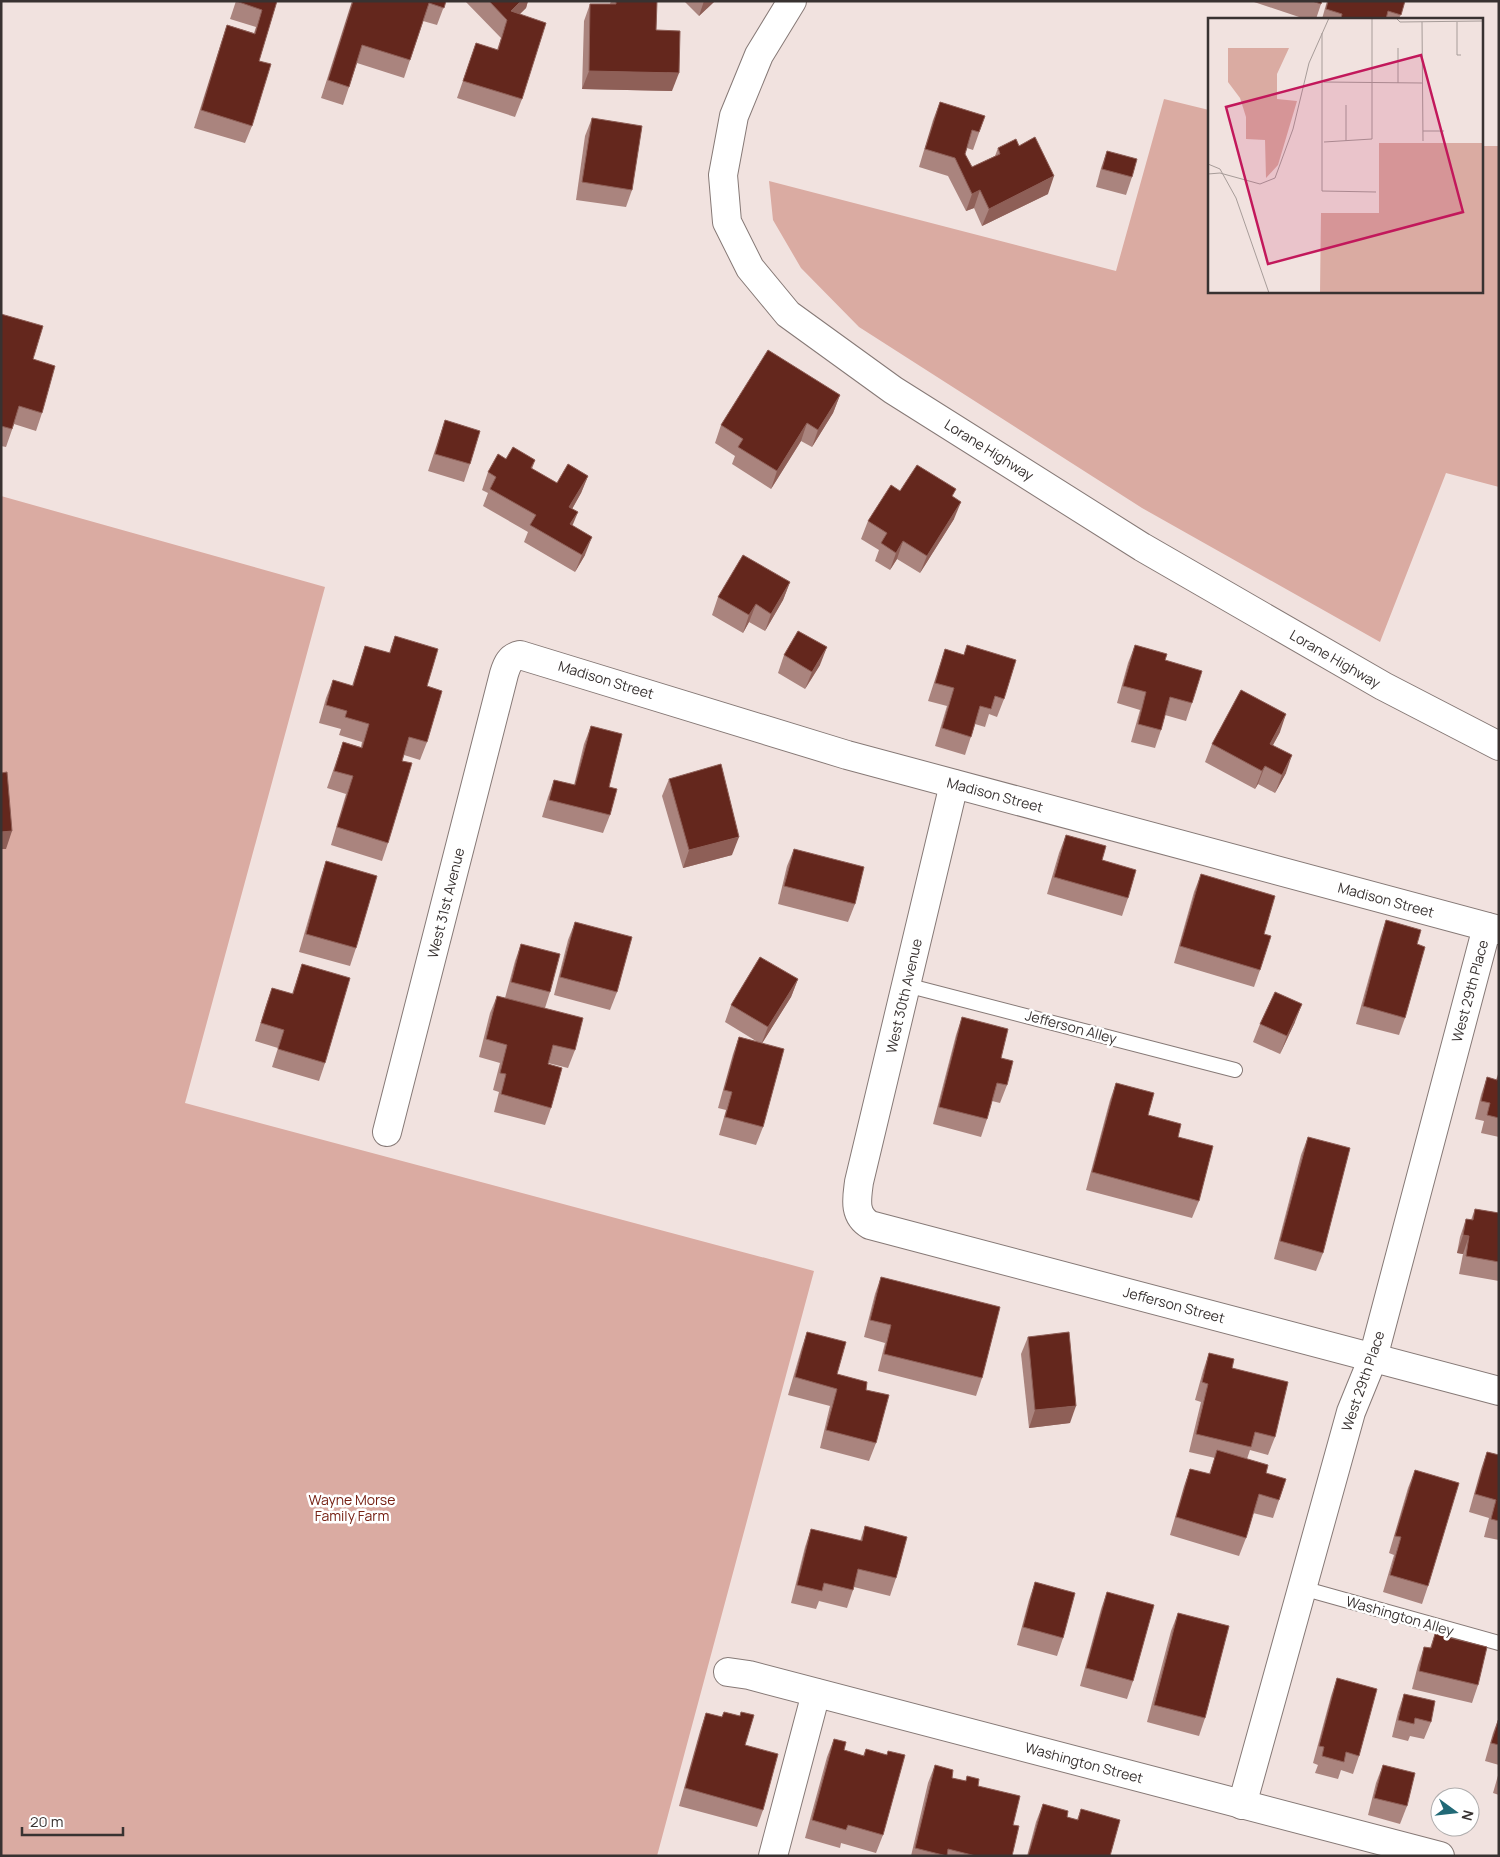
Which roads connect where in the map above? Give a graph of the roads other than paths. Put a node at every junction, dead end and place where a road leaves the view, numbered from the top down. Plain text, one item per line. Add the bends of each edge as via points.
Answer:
1 (792, 1) edge
2 (504, 674) joint
3 (1499, 746) edge
4 (954, 784) junction
5 (1493, 928) edge
6 (906, 985) junction
7 (1235, 1070) dead end
8 (387, 1132) dead end
9 (857, 1208) joint
10 (1373, 1358) junction
11 (1499, 1391) edge
12 (1302, 1588) junction
13 (1499, 1643) edge
14 (728, 1672) dead end
15 (816, 1692) junction
16 (1242, 1805) junction
17 (773, 1856) edge
18 (1440, 1856) edge

1 - 3 street, Lorane Highway via 759,55 734,116 723,175 727,222 750,268 788,314 893,390 1142,546 1382,686
2 - 4 street, Madison Street via 514,656 527,656 847,755
2 - 8 street, West 31st Avenue
4 - 5 street, Madison Street
4 - 6 street, West 30th Avenue
5 - 10 street, West 29th Place
6 - 7 lane, Jefferson Alley
6 - 9 street, West 30th Avenue via 860,1182
9 - 10 street, Jefferson Street via 870,1225
10 - 11 street, Jefferson Street
10 - 12 street, West 29th Place via 1351,1412
12 - 13 lane, Washington Alley
12 - 16 street, West 29th Place
14 - 15 street, Washington Street
15 - 16 street, Washington Street
15 - 17 street
16 - 18 street, Washington Street

